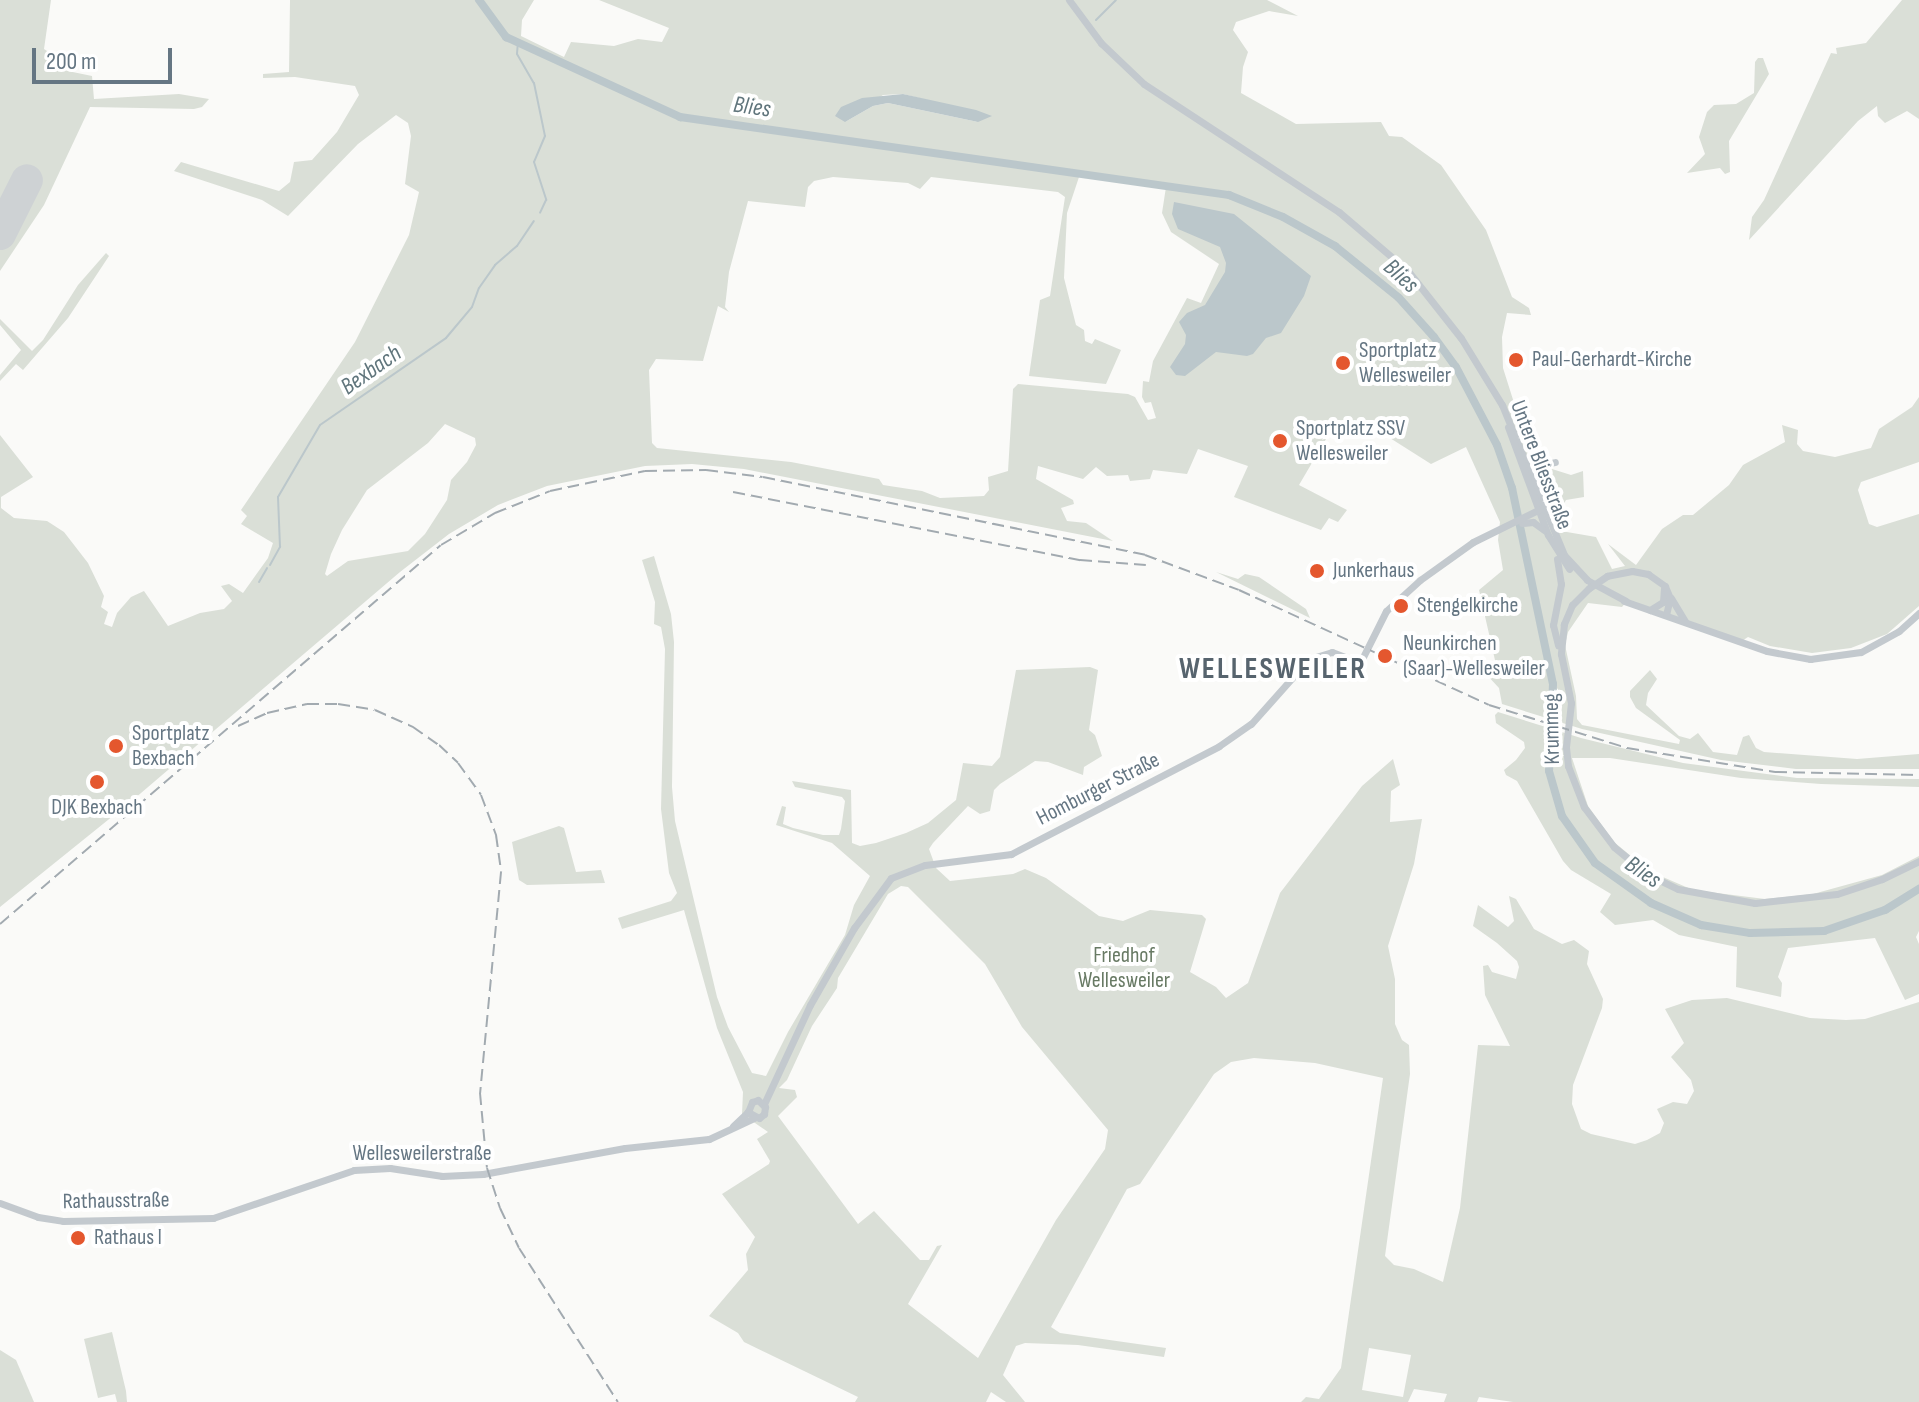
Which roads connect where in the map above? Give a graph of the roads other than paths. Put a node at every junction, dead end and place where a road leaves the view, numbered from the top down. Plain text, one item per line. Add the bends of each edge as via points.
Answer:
1 (1069, 0) edge
2 (1488, 381) junction
3 (1526, 459) junction
4 (1555, 462) dead end
5 (1536, 514) junction
6 (1552, 544) junction
7 (1660, 581) junction
8 (1669, 593) junction
9 (1626, 601) junction
10 (1650, 610) junction
11 (1919, 613) edge
12 (1666, 615) junction
13 (1687, 622) junction
14 (1561, 654) junction
15 (1919, 861) edge
16 (761, 1102) junction
17 (751, 1115) junction
18 (0, 1203) edge
19 (231, 1213) joint

1 - 2 main road via 1101,43 1144,84 1320,198 1390,253 1446,317
2 - 3 main road, Untere Bliesstraße
2 - 5 main road, Untere Bliesstraße
3 - 4 main road
3 - 5 main road, Untere Bliesstraße
5 - 6 main road, Untere Bliesstraße
5 - 9 main road, Untere Bliesstraße via 1587,580
5 - 16 main road, Homburger Straße via 1458,552 1386,611 1360,663 1332,652 1314,656 1251,724 1219,746 1011,854 925,865 891,878 854,928
6 - 9 main road, Untere Bliesstraße via 1584,583
6 - 14 main road via 1561,573 1553,625
7 - 8 main road
7 - 10 main road via 1665,598
7 - 14 main road, Krummeg via 1640,572 1607,576 1579,596 1564,624
8 - 12 main road
8 - 13 main road
9 - 10 main road, Untere Bliesstraße
10 - 12 main road, Untere Bliesstraße
11 - 13 main road, Untere Bliesstraße via 1879,644 1829,658 1787,656
12 - 13 main road, Untere Bliesstraße
14 - 15 main road, Krummeg via 1571,703 1566,756 1577,793 1604,836 1647,874 1702,896 1765,903 1837,894
16 - 17 main road, Homburger Straße via 749,1104
16 - 17 main road, Homburger Straße via 764,1114
17 - 19 main road, Wellesweilerstraße via 709,1139 625,1148 493,1173 442,1176 390,1168 354,1170
18 - 19 main road, Rathausstraße via 63,1221

